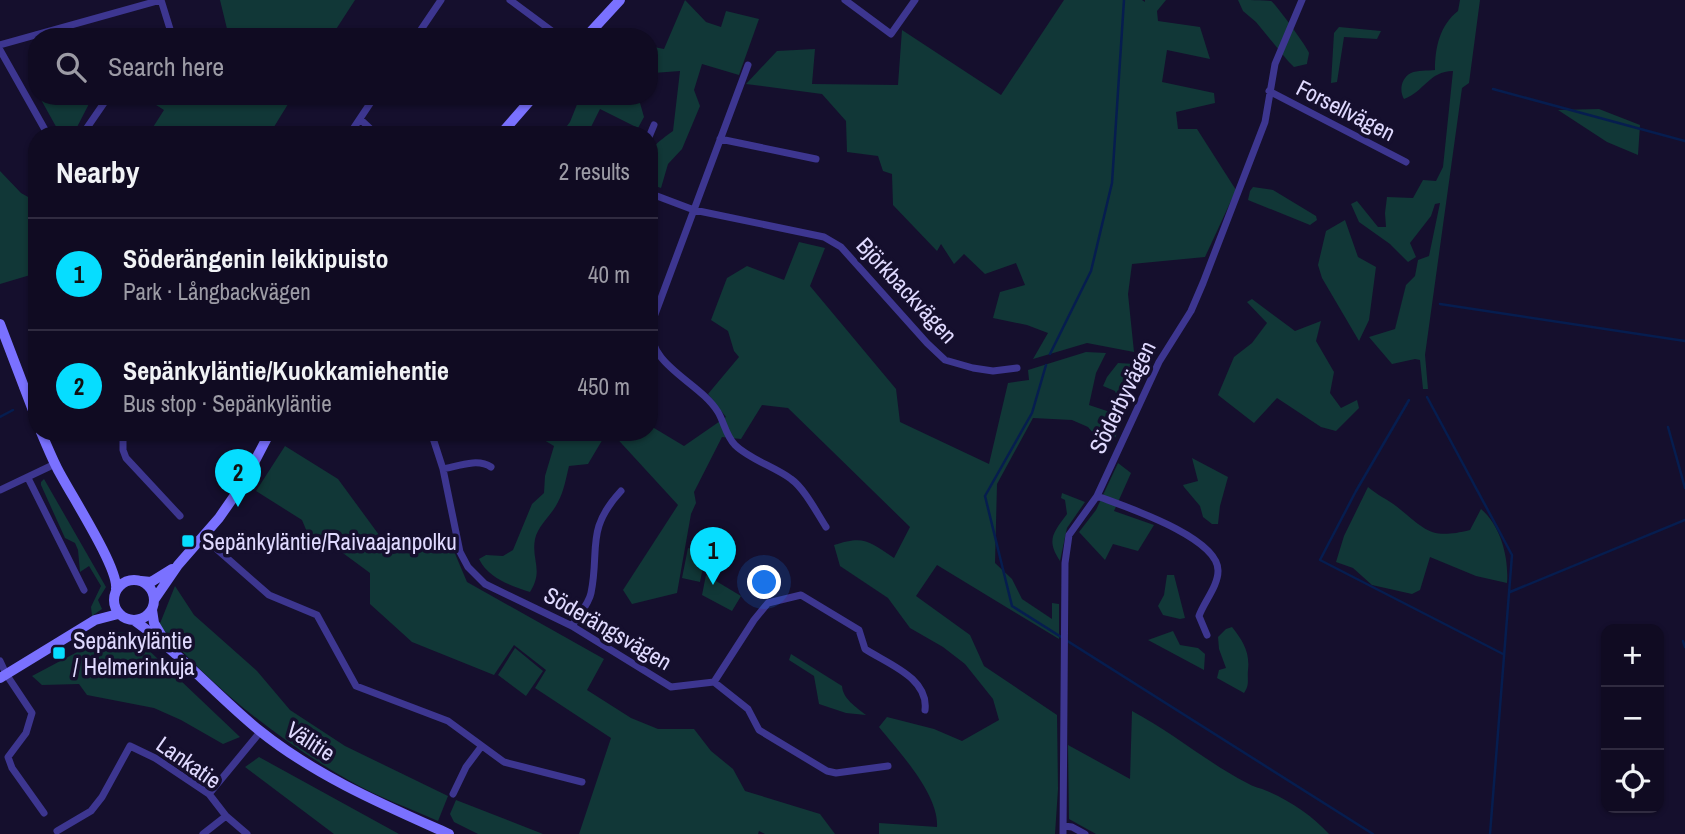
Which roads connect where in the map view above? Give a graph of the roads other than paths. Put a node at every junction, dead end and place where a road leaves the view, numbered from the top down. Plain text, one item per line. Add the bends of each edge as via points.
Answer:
1 (161, 0) edge
2 (441, 0) edge
3 (510, 0) edge
4 (620, 0) edge
5 (845, 0) edge
6 (915, 0) edge
7 (1302, 0) edge
8 (65, 28) edge
9 (170, 28) edge
10 (422, 28) edge
11 (548, 28) edge
12 (594, 28) edge
13 (28, 39) edge
14 (0, 47) edge
15 (748, 65) dead end
16 (1269, 92) junction
17 (28, 98) edge
18 (32, 105) edge
19 (102, 105) edge
20 (369, 105) edge
21 (526, 105) edge
22 (360, 119) junction
23 (43, 126) edge
24 (88, 126) edge
25 (355, 126) edge
26 (367, 126) edge
27 (508, 126) edge
28 (720, 139) junction
29 (816, 159) dead end
30 (1406, 162) dead end
31 (658, 196) edge
32 (694, 210) junction
33 (658, 306) edge
34 (0, 324) edge
35 (658, 353) edge
36 (1017, 368) dead end
37 (28, 387) edge
38 (23, 388) junction
39 (28, 400) edge
40 (45, 441) edge
41 (123, 441) edge
42 (266, 441) edge
43 (434, 441) edge
44 (55, 464) junction
45 (491, 467) dead end
46 (443, 469) junction
47 (29, 478) junction
48 (0, 489) edge
49 (621, 491) dead end
50 (1097, 496) junction
51 (180, 516) dead end
52 (827, 527) dead end
53 (203, 537) junction
54 (106, 555) junction
55 (178, 565) junction
56 (137, 581) junction
57 (84, 590) dead end
58 (115, 594) junction
59 (153, 605) junction
60 (118, 614) junction
61 (95, 620) junction
62 (135, 621) junction
63 (572, 626) junction
64 (1207, 635) dead end
65 (173, 651) junction
66 (0, 661) edge
67 (3, 676) edge
68 (714, 682) junction
69 (925, 710) dead end
70 (261, 731) junction
71 (481, 747) junction
72 (888, 766) dead end
73 (582, 782) dead end
74 (209, 793) junction
75 (453, 794) dead end
76 (44, 813) dead end
77 (226, 816) junction
78 (1064, 830) edge
79 (57, 831) dead end
80 (203, 834) edge
81 (247, 834) edge
82 (449, 834) edge
83 (1085, 834) edge

1 - 8 street
1 - 9 street
2 - 10 street
3 - 11 street
4 - 12 main road
5 - 6 street via 891,34
7 - 16 street, Söderbyvägen via 1275,64
13 - 14 street
14 - 17 street
15 - 28 street
16 - 30 street, Forsellvägen
16 - 50 street, Söderbyvägen via 1265,122 1191,311 1159,362
18 - 23 street
19 - 24 street
20 - 22 street
21 - 27 main road
22 - 25 street
22 - 26 street
28 - 29 street
28 - 32 street
31 - 32 street, Björkbackvägen
32 - 33 street
32 - 36 street, Björkbackvägen via 824,237 841,247 945,360 974,368
34 - 38 main road
35 - 52 street via 718,411 735,446 794,481
37 - 38 street
38 - 39 main road
40 - 44 main road
41 - 51 street via 126,458
42 - 53 main road via 244,482
43 - 46 street, Söderängsvägen
44 - 47 street
44 - 54 main road
45 - 46 street via 477,463
46 - 63 street, Söderängsvägen via 457,541 468,567 495,590
47 - 48 street
47 - 57 street
49 - 63 street via 602,517 591,595
50 - 64 street via 1189,535 1217,564 1217,578 1199,617
50 - 78 street, Söderbyvägen via 1069,535 1065,563
53 - 55 main road
53 - 71 street via 269,595 317,615 356,686 448,721
54 - 56 main road
54 - 58 main road via 116,577
55 - 56 main road via 151,582
55 - 59 main road
56 - 58 main road via 127,581
56 - 59 main road via 150,589
58 - 60 main road
58 - 61 main road
59 - 62 main road via 146,617
59 - 65 main road, Välitie via 154,624
60 - 61 main road
60 - 62 main road
61 - 67 main road
62 - 65 main road, Välitie
63 - 68 street, Söderängsvägen via 671,687
65 - 70 main road, Välitie
66 - 67 street
67 - 76 street via 32,712 26,733 8,757
68 - 69 street via 768,603 801,595 859,630 865,649 918,683
68 - 72 street via 748,709 760,730 827,771
70 - 74 street
70 - 82 main road, Välitie via 351,789
71 - 73 street via 504,762
71 - 75 street
74 - 77 street, Lankatie
74 - 79 street, Lankatie via 130,746 91,811
77 - 80 street
77 - 81 street, Lankatie
78 - 83 street, Söderbyvägen via 1072,827

